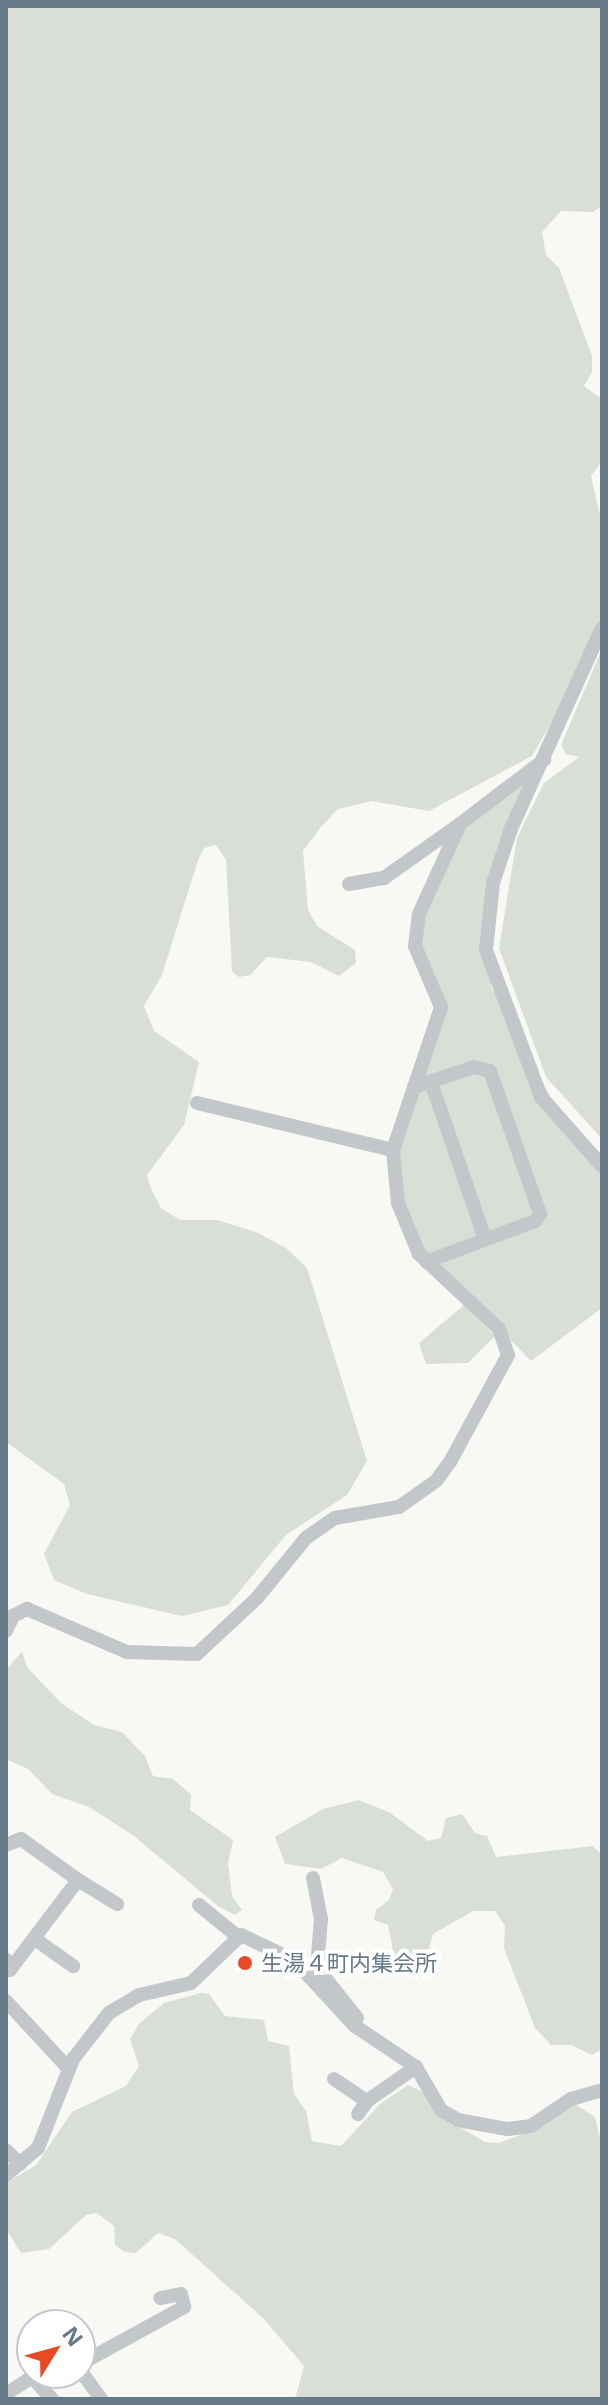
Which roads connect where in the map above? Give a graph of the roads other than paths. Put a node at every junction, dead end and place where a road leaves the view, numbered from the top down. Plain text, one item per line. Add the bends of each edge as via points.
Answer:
1 (602, 628) edge
2 (544, 760) junction
3 (460, 824) junction
4 (349, 884) dead end
5 (431, 1082) junction
6 (414, 1087) junction
7 (197, 1103) dead end
8 (393, 1150) junction
9 (602, 1166) edge
10 (485, 1239) junction
11 (426, 1262) junction
12 (6, 1631) edge
13 (6, 1845) edge
14 (313, 1878) dead end
15 (78, 1880) junction
16 (117, 1904) dead end
17 (199, 1905) dead end
18 (237, 1936) junction
19 (35, 1939) junction
20 (73, 1966) dead end
21 (7, 1968) edge
22 (6, 2001) edge
23 (365, 2033) junction
24 (416, 2067) junction
25 (68, 2068) junction
26 (334, 2079) dead end
27 (602, 2090) edge
28 (367, 2101) junction
29 (358, 2114) dead end
30 (6, 2150) edge
31 (20, 2164) junction
32 (6, 2175) edge
33 (160, 2298) dead end
34 (96, 2358) edge
35 (6, 2394) edge
36 (52, 2399) edge

1 - 2 street
2 - 3 street via 504,785
2 - 9 street via 493,883 486,950 541,1097
3 - 4 street via 384,878
3 - 6 street via 419,914 415,946 441,1007
5 - 6 street
5 - 10 street
5 - 10 street via 478,1066 494,1078 540,1214 535,1221
6 - 8 street
7 - 8 street
8 - 11 street via 408,1239
10 - 11 street
11 - 12 street via 499,1329 508,1355 436,1481 399,1507 348,1514 320,1527 197,1654 127,1652 27,1609 13,1616
13 - 15 street via 21,1839
14 - 23 street via 321,1919 317,1968
15 - 16 street
15 - 19 street
17 - 18 street
18 - 23 street via 294,1960
18 - 25 street via 214,1966 191,1983 139,1995 117,2007
19 - 20 street
19 - 21 street
22 - 25 street
23 - 24 street
24 - 27 street via 441,2110 458,2120 507,2129 531,2126 571,2099
24 - 28 street
25 - 31 street via 38,2148
26 - 28 street
28 - 29 street
30 - 31 street
31 - 32 street
33 - 34 street via 181,2294 185,2304
35 - 36 street via 32,2377

